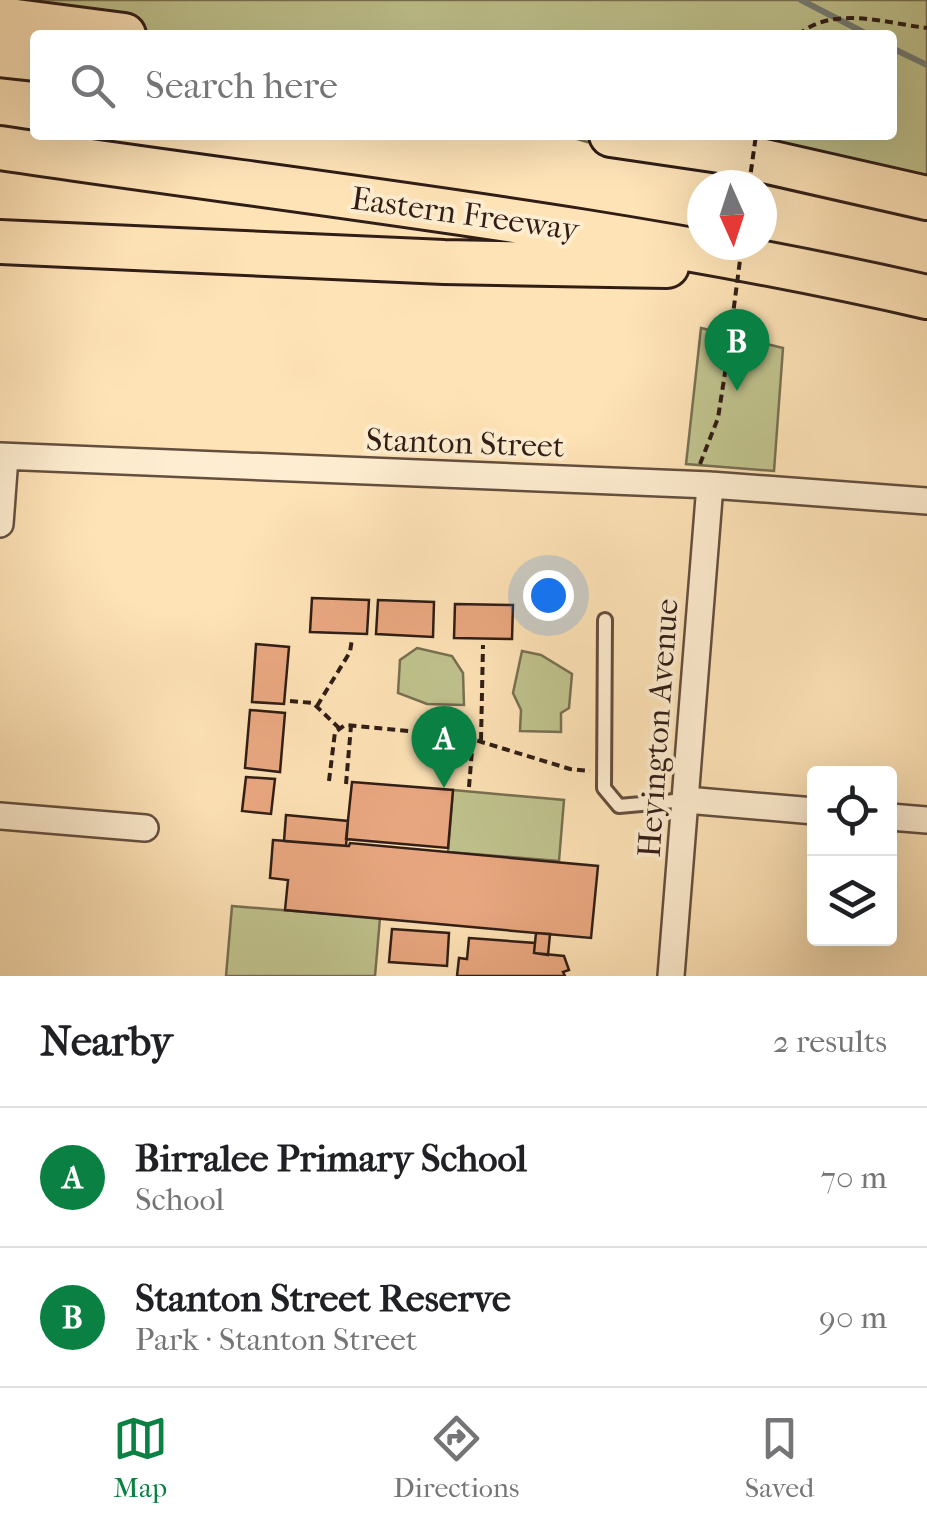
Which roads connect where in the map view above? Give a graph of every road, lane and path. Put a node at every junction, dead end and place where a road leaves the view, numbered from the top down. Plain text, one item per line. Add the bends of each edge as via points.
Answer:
1 (0, 19) edge
2 (927, 28) edge
3 (85, 30) edge
4 (804, 30) edge
5 (0, 55) edge
6 (30, 58) edge
7 (645, 140) edge
8 (745, 140) edge
9 (755, 140) edge
10 (0, 148) edge
11 (751, 170) edge
12 (927, 186) edge
13 (927, 198) edge
14 (0, 242) edge
15 (740, 260) edge
16 (803, 269) junction
17 (927, 298) edge
18 (2, 457) edge
19 (705, 474) junction
20 (927, 501) edge
21 (0, 524) edge
22 (605, 620) dead end
23 (352, 639) dead end
24 (483, 646) dead end
25 (290, 700) dead end
26 (317, 706) junction
27 (351, 726) junction
28 (340, 729) junction
29 (473, 738) junction
30 (481, 740) junction
31 (604, 772) junction
32 (329, 781) dead end
33 (346, 784) dead end
34 (468, 786) dead end
35 (686, 800) junction
36 (807, 810) edge
37 (0, 816) edge
38 (897, 818) edge
39 (927, 820) edge
40 (145, 828) dead end
41 (671, 976) edge

1 - 3 highway
2 - 4 path via 833,17
5 - 6 highway
7 - 13 highway
8 - 12 highway
9 - 11 path, bridge
10 - 16 highway, Eastern Freeway via 492,215
14 - 16 highway via 444,262
15 - 19 path, bridge
16 - 17 highway, Eastern Freeway
18 - 19 street, Stanton Street
18 - 21 street
19 - 20 street, Stanton Street
19 - 35 street, Heyington Avenue
22 - 31 lane
23 - 26 path
24 - 30 path
25 - 26 path
26 - 28 path
27 - 28 path
27 - 29 path
27 - 33 path
28 - 32 path
29 - 30 path
29 - 34 path
30 - 31 path via 570,769
31 - 35 lane via 604,788 619,806
35 - 36 street
35 - 41 street, Heyington Avenue
37 - 40 street
38 - 39 street

